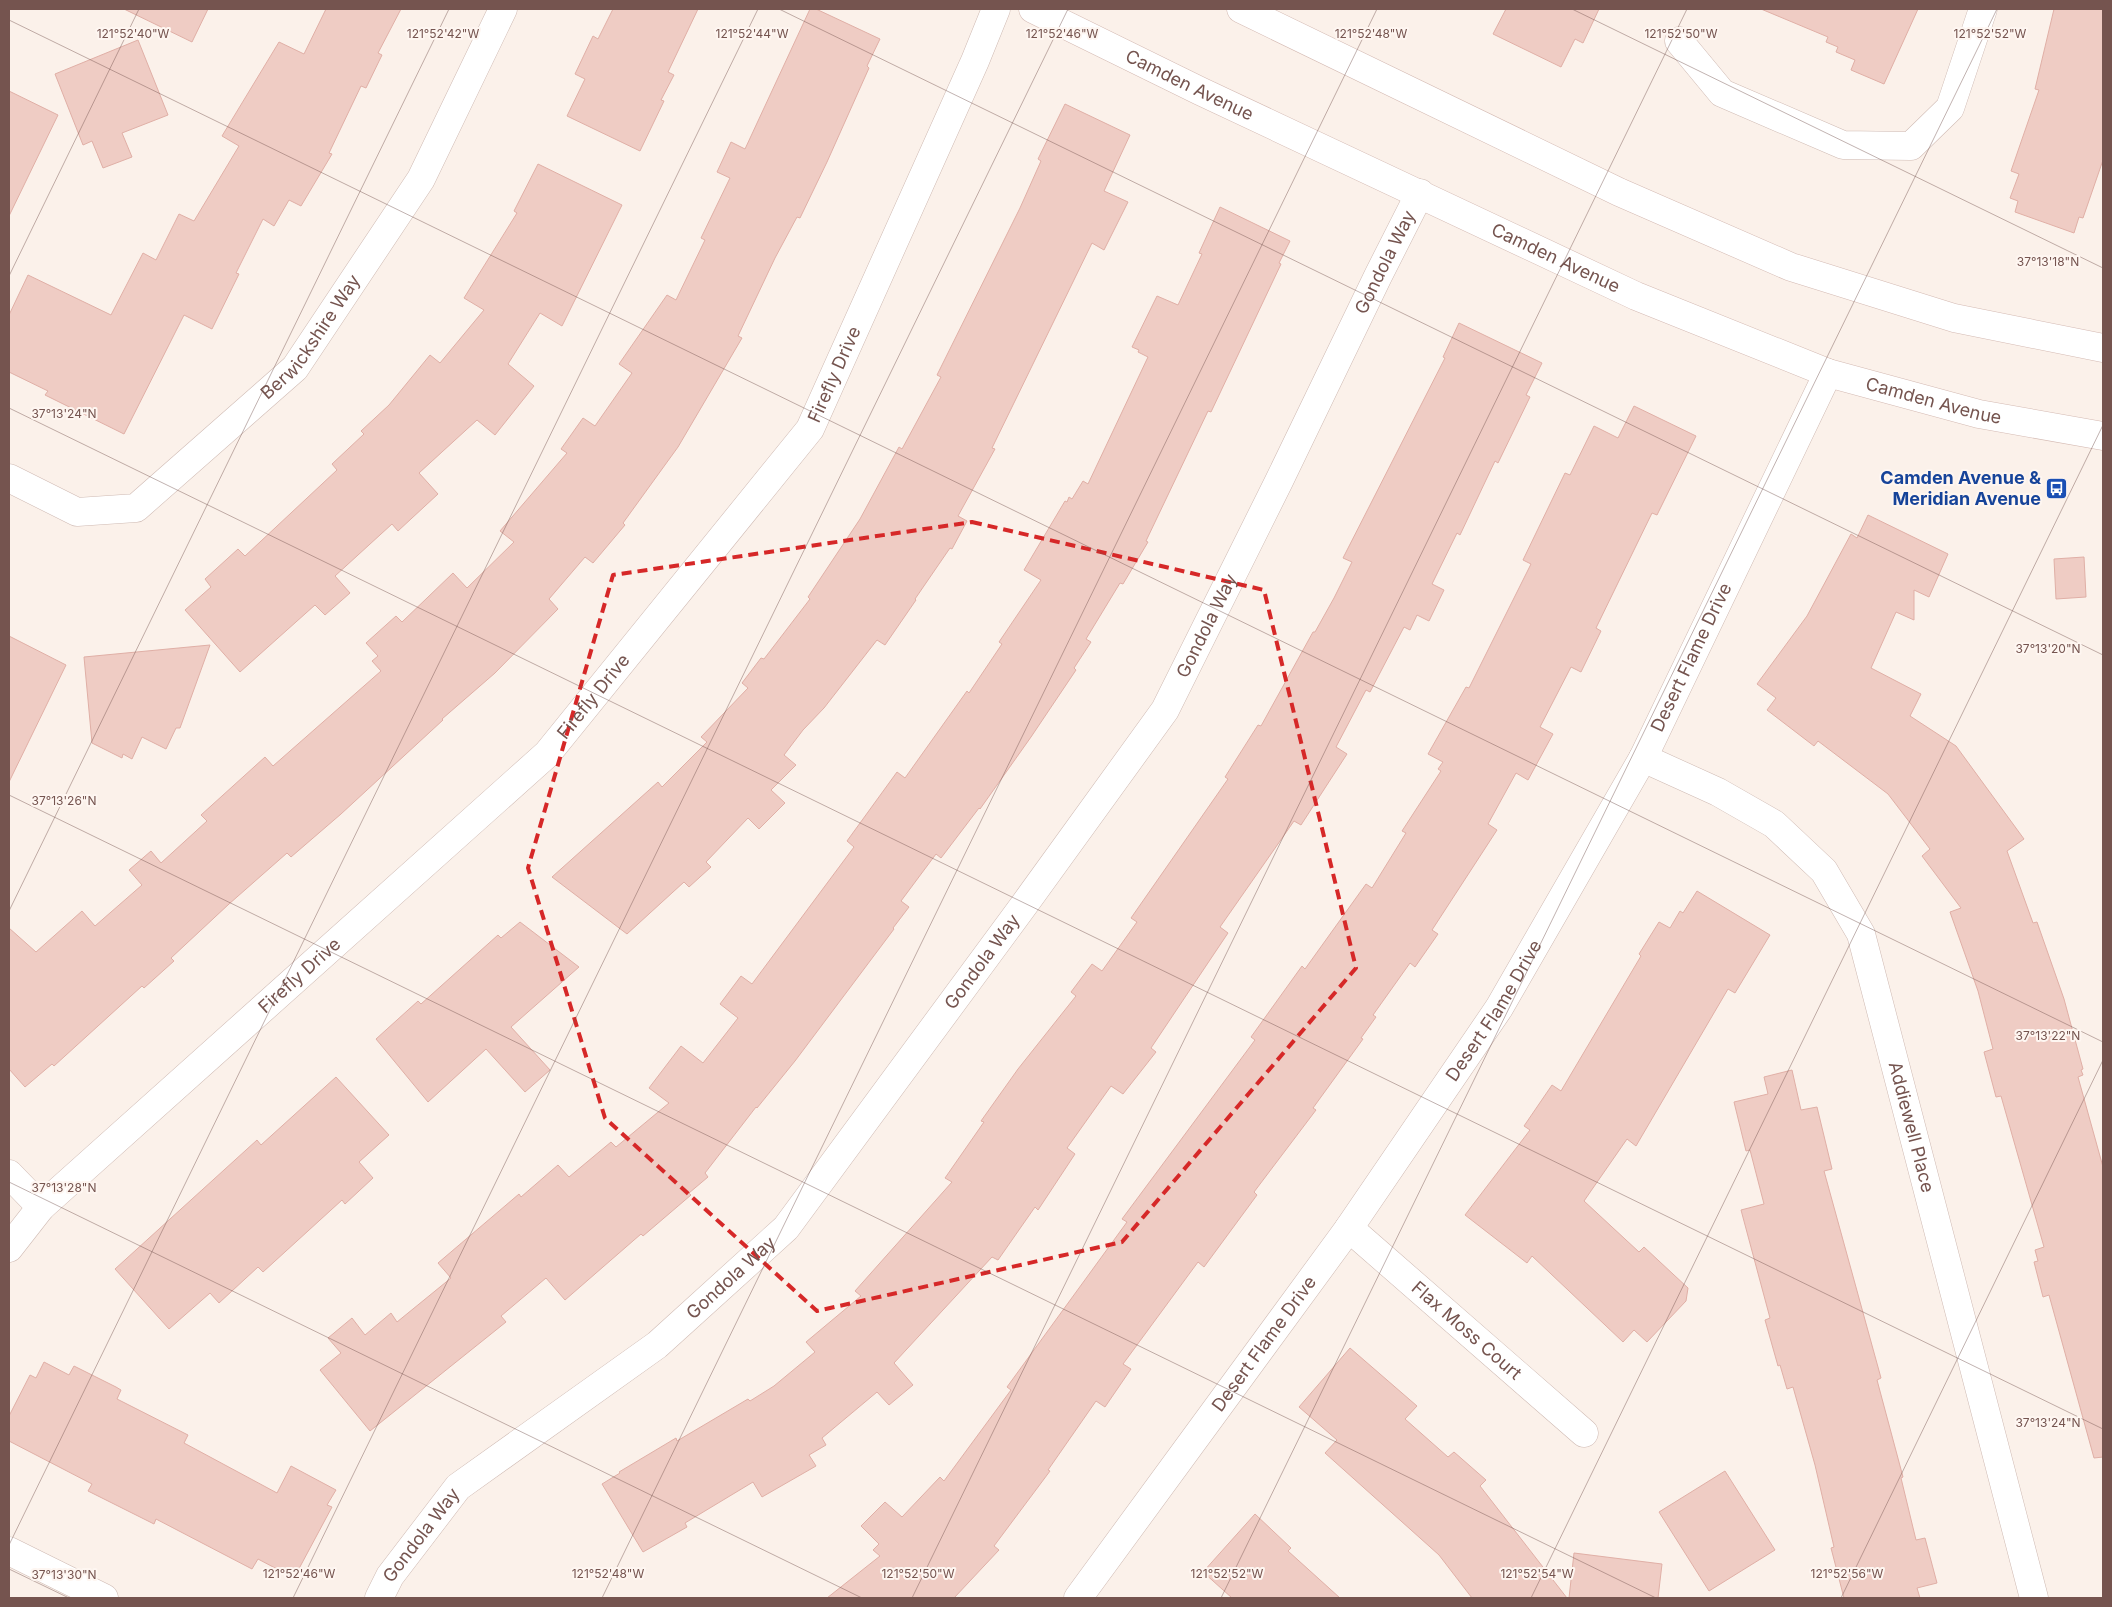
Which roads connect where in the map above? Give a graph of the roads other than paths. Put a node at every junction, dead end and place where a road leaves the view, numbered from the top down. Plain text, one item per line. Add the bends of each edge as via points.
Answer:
1 (503, 9) edge
2 (996, 9) edge
3 (1033, 9) edge
4 (1983, 9) edge
5 (1248, 10) edge
6 (1679, 41) dead end
7 (1420, 194) junction
8 (2103, 348) edge
9 (1828, 373) junction
10 (2103, 436) edge
11 (9, 478) edge
12 (1643, 758) junction
13 (9, 1174) edge
14 (41, 1207) junction
15 (1349, 1228) junction
16 (9, 1248) edge
17 (1584, 1433) dead end
18 (9, 1551) edge
19 (104, 1598) edge
20 (379, 1598) edge
21 (1078, 1598) edge
22 (2034, 1598) edge

1 - 11 street, Berwickshire Way via 421,179 295,368 136,508 77,512
2 - 14 street, Firefly Drive via 810,429 547,754
3 - 7 street, Camden Avenue
4 - 6 street via 1950,108 1911,146 1843,145 1722,92
5 - 8 street via 1619,192 1791,267 1954,318
7 - 9 street, Camden Avenue via 1636,296
7 - 20 street, Gondola Way via 1166,710 786,1228 658,1345 458,1486 390,1576
9 - 10 street, Camden Avenue via 1979,414
9 - 12 street, Desert Flame Drive
12 - 15 street, Desert Flame Drive via 1499,1008
12 - 22 street, Addiewell Place via 1718,792 1774,824 1824,871 1861,934
13 - 14 street
14 - 16 street, Firefly Drive
15 - 17 street, Flax Moss Court
15 - 21 street, Desert Flame Drive
18 - 19 street

